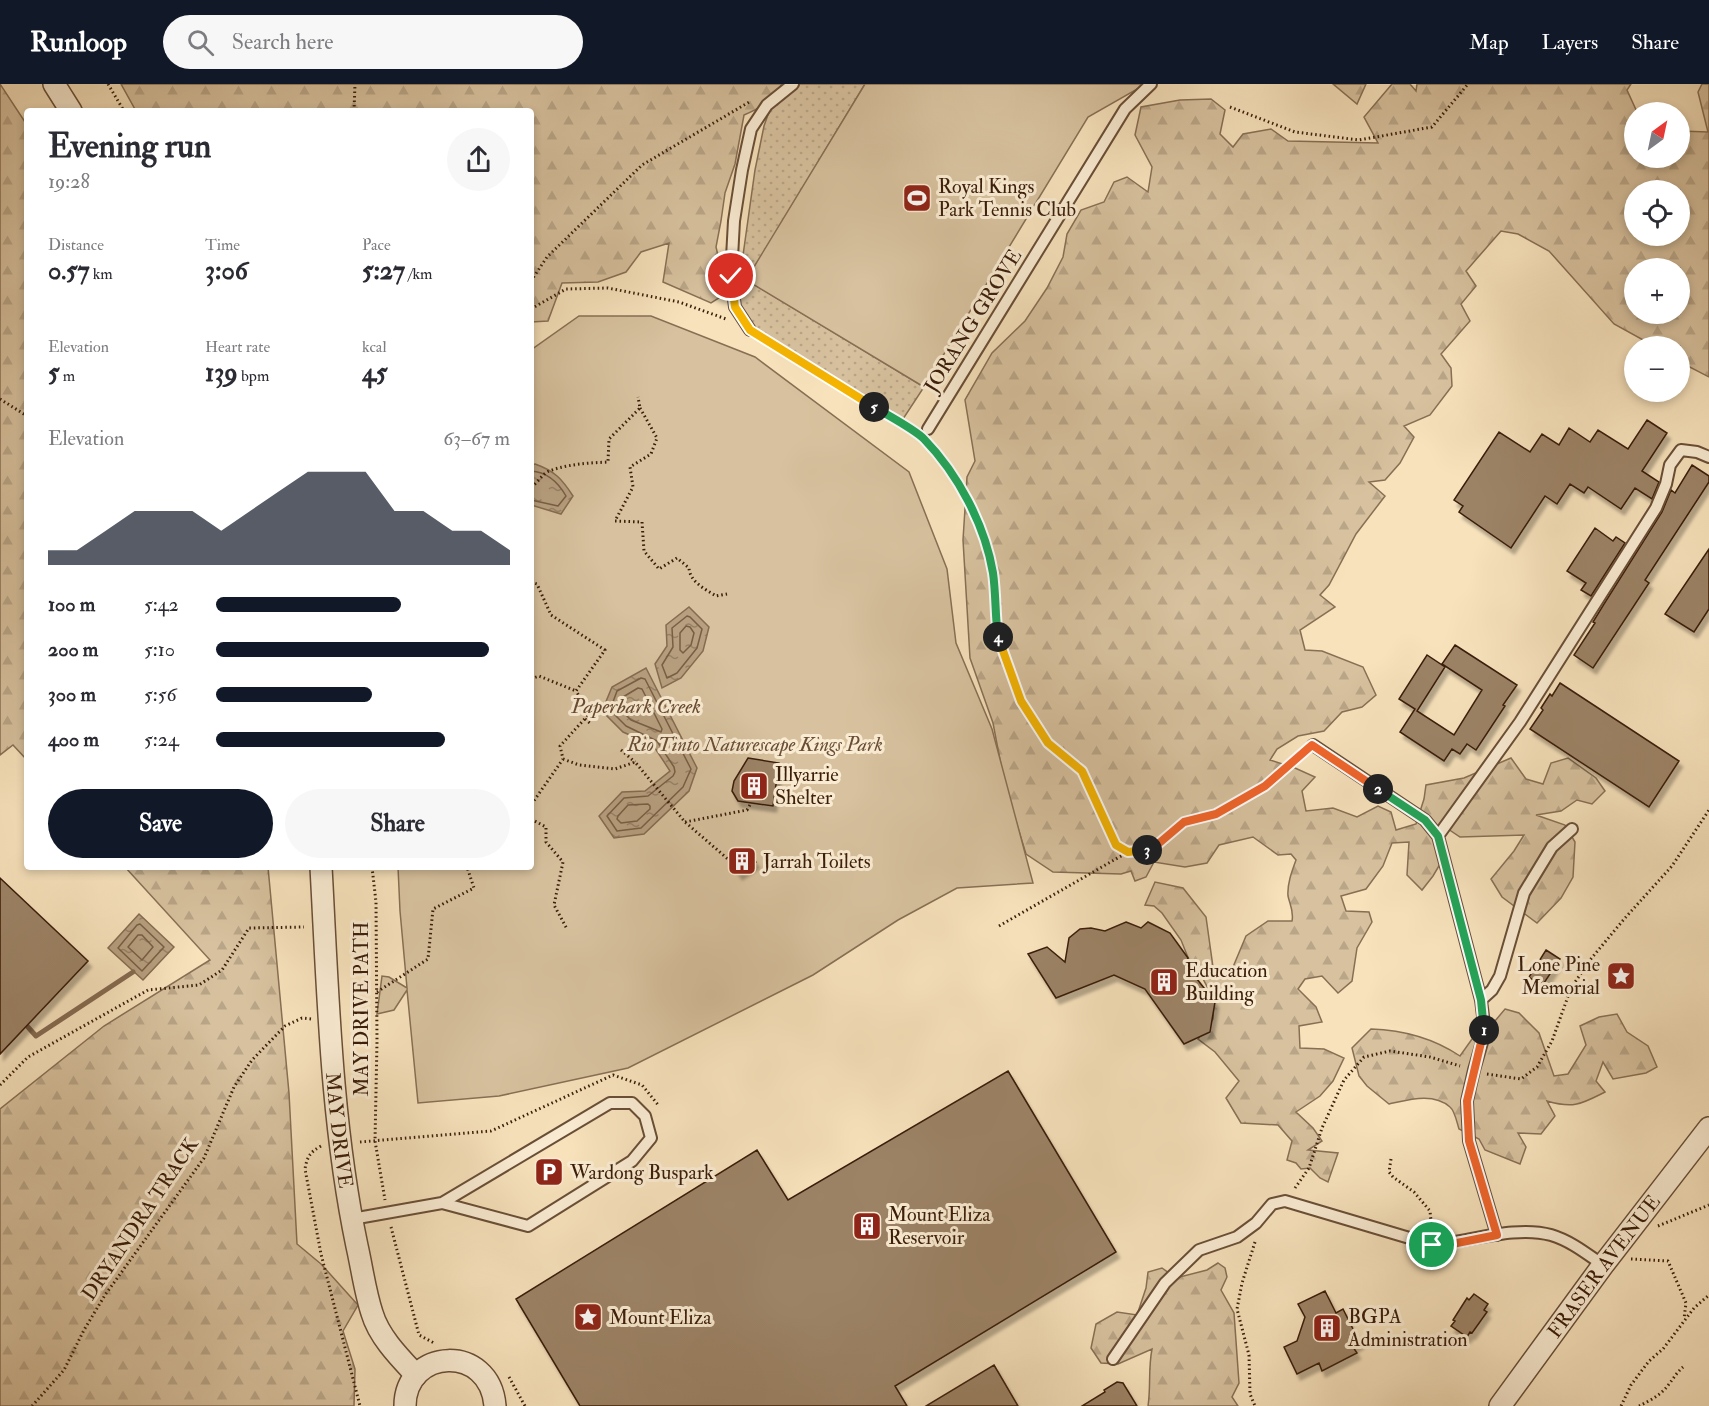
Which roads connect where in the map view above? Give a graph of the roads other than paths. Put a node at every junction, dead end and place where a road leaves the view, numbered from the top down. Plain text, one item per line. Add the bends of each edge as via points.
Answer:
1 (54, 84) edge
2 (793, 84) edge
3 (1151, 84) edge
4 (69, 108) edge
5 (750, 330) road end
6 (928, 429) dead end
7 (1709, 457) edge
8 (1312, 745) road end
9 (1572, 829) dead end
10 (1438, 836) junction
11 (321, 870) edge
12 (1481, 1000) junction
13 (1709, 1128) edge
14 (442, 1203) junction
15 (352, 1219) junction
16 (1497, 1235) junction
17 (1606, 1261) junction
18 (1113, 1359) dead end
19 (416, 1375) junction
20 (405, 1406) edge
21 (495, 1406) edge
22 (1500, 1406) edge

1 - 4 street
2 - 5 lane via 767,105 751,129 742,170 731,276 735,307
3 - 6 lane, JORANG GROVE via 1125,109
7 - 10 lane via 1681,450 1670,465 1656,508 1520,722
8 - 10 lane via 1425,820
9 - 12 lane via 1552,847 1524,892 1500,976
10 - 12 lane
11 - 15 street, MAY DRIVE via 331,1063
12 - 16 lane via 1485,1032 1467,1101 1469,1141
13 - 17 street, FRASER AVENUE
14 - 14 lane via 610,1103 632,1103 645,1116 651,1138 632,1161 528,1226
14 - 15 lane
15 - 19 street, MAY DRIVE via 372,1315 391,1348
16 - 17 lane via 1553,1235
16 - 18 lane via 1432,1245 1286,1201 1272,1204 1237,1237 1199,1250 1165,1283
17 - 22 street, FRASER AVENUE
19 - 20 street via 408,1388
19 - 21 street via 444,1360 460,1361 475,1367 487,1379

